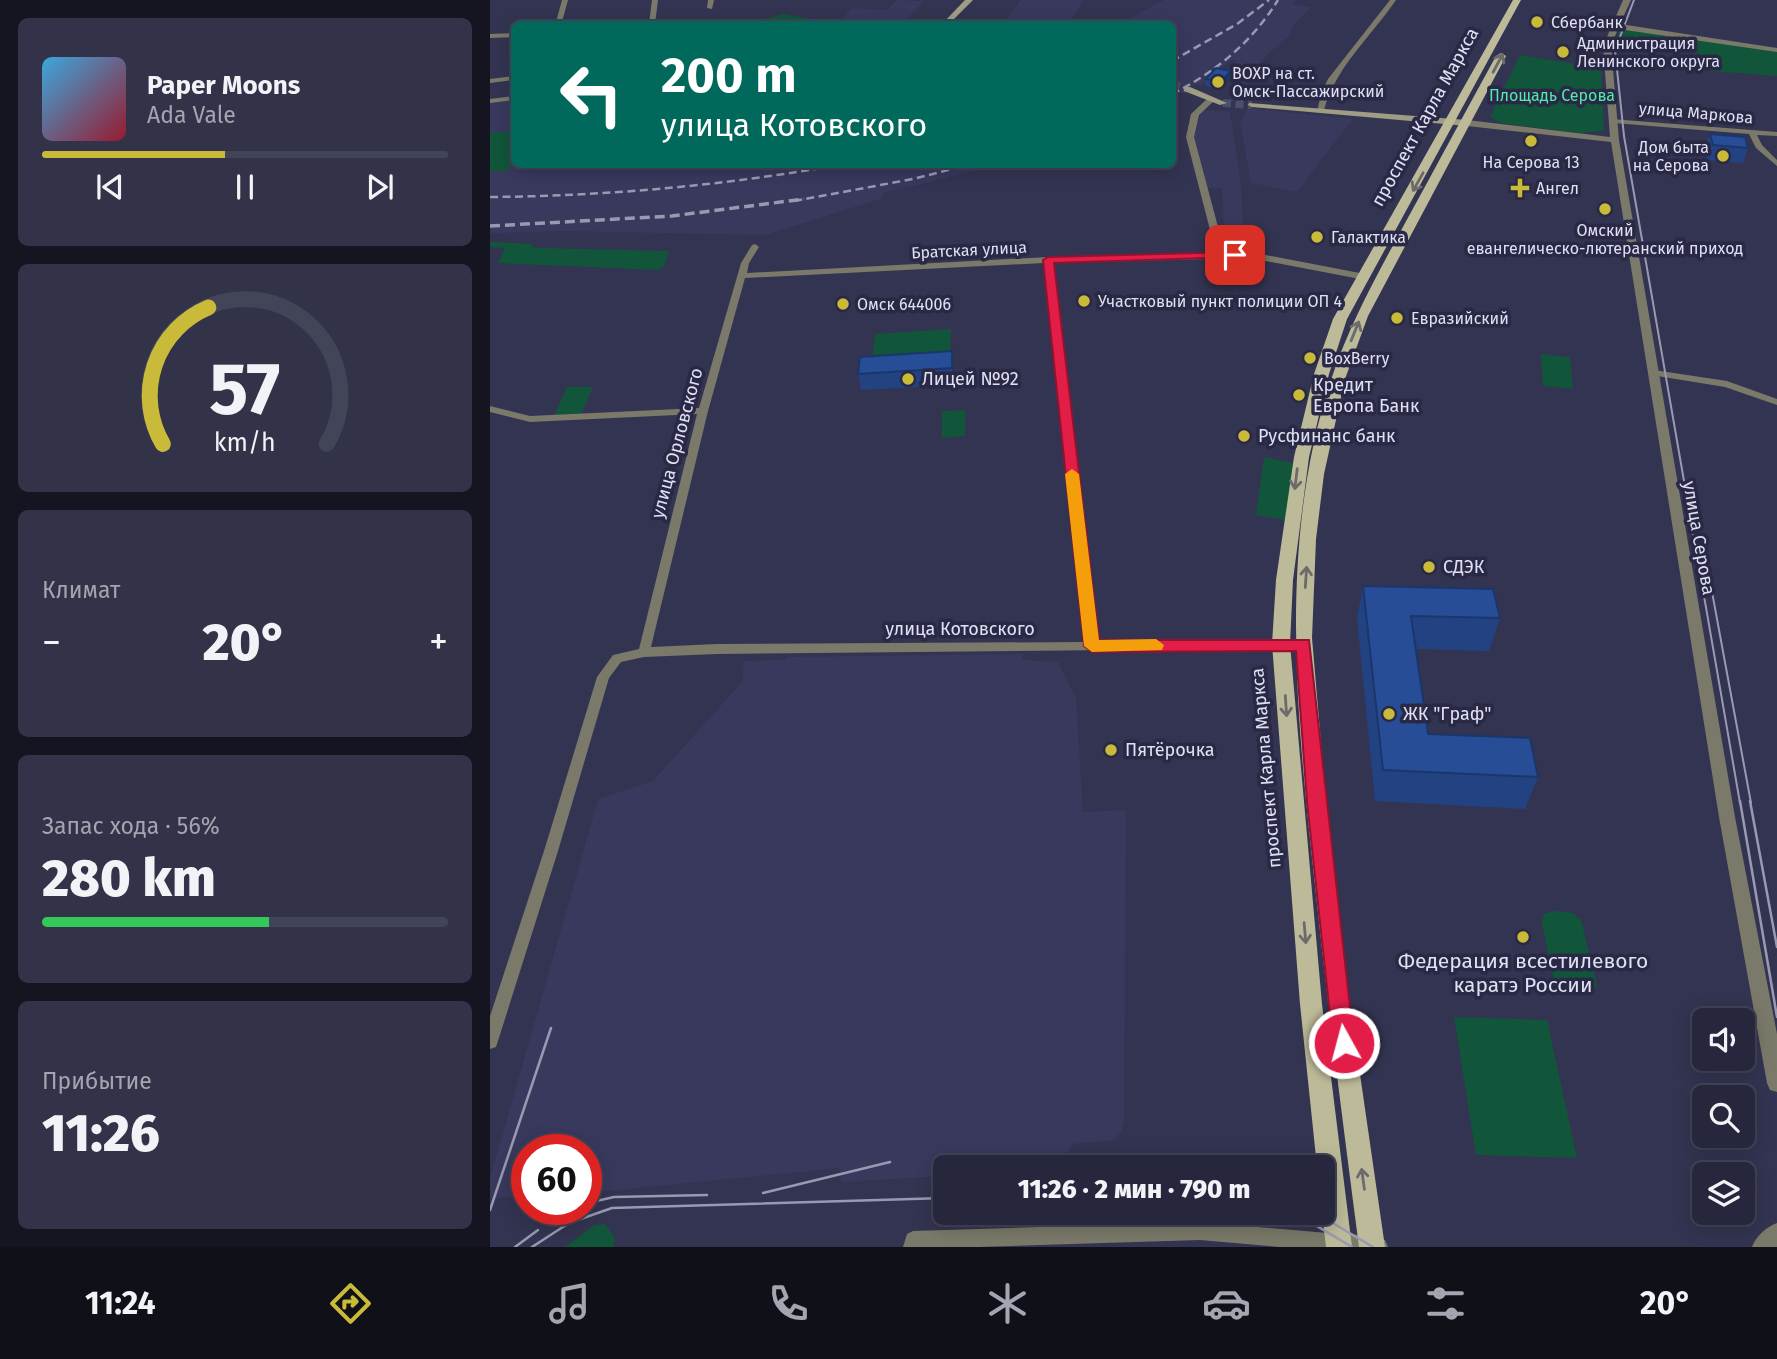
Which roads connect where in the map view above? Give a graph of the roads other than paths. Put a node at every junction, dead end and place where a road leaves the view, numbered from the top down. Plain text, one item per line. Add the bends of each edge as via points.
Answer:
1 (565, 0) edge
2 (655, 0) edge
3 (969, 0) edge
4 (1393, 0) edge
5 (1517, 0) edge
6 (1627, 0) edge
7 (559, 21) edge
8 (652, 21) edge
9 (948, 21) edge
10 (1616, 26) junction
11 (1503, 27) junction
12 (1516, 29) dead end
13 (511, 34) edge
14 (490, 36) edge
15 (1505, 48) dead end
16 (1777, 50) edge
17 (511, 78) edge
18 (490, 81) edge
19 (1187, 89) tunnel mouth
20 (511, 98) edge
21 (1211, 100) junction
22 (490, 101) edge
23 (1223, 103) tunnel mouth
24 (1252, 105) tunnel mouth
25 (1320, 110) junction
26 (1614, 121) junction
27 (1451, 122) junction
28 (1466, 123) junction
29 (1752, 132) junction
30 (1777, 134) edge
31 (1615, 140) junction
32 (1777, 164) edge
33 (755, 247) dead end
34 (1221, 256) junction
35 (1048, 260) junction
36 (741, 276) junction
37 (1365, 277) junction
38 (1654, 373) junction
39 (1777, 402) edge
40 (490, 409) edge
41 (703, 411) junction
42 (1281, 644) junction
43 (1303, 645) junction
44 (1092, 646) junction
45 (644, 652) junction
46 (490, 1041) edge
47 (1777, 1083) edge
48 (1777, 1233) edge
49 (1339, 1245) edge
50 (912, 1247) edge
51 (1372, 1247) edge
52 (1378, 1247) edge
53 (1762, 1247) edge

1 - 7 street
2 - 8 street
3 - 9 main road
4 - 25 street via 1332,77
5 - 11 main road, проспект Карла Маркса
6 - 10 street, улица Серова
10 - 16 street
10 - 26 street, улица Серова via 1607,46
11 - 12 main road
11 - 27 main road, проспект Карла Маркса
13 - 14 street
28 -> 15 main road, проспект Карла Маркса
17 - 18 street
19 - 21 main road
20 - 22 street
21 - 23 main road
21 - 34 street via 1195,114 1190,137
24 - 25 main road
25 - 27 main road
26 - 29 street, улица Маркова
26 - 31 street, улица Серова
27 - 28 main road
27 -> 37 main road, проспект Карла Маркса
28 - 31 street
43 -> 28 main road, проспект Карла Маркса via 1316,474 1348,346
29 - 30 street, улица Маркова
29 - 32 street
31 - 38 street, улица Серова
33 - 36 street, улица Орловского
34 - 35 street, Братская улица
34 - 37 street, Братская улица via 1261,256
35 - 36 street, Братская улица
35 - 44 street
36 - 41 street, улица Орловского
37 -> 42 main road, проспект Карла Маркса via 1337,326 1303,442 1283,590
38 - 39 street via 1727,384
38 - 47 street, улица Серова via 1727,817
40 - 41 street via 530,419
41 - 45 street, улица Орловского
42 - 43 street, улица Котовского
42 - 44 street, улица Котовского
42 -> 49 main road, проспект Карла Маркса via 1311,1004
51 -> 43 main road, проспект Карла Маркса via 1339,1005
44 - 45 street, улица Котовского
45 - 46 street, улица Котовского via 617,658 603,677
48 - 53 street
49 - 50 street via 1199,1230 913,1240
49 - 51 street
51 - 52 street

